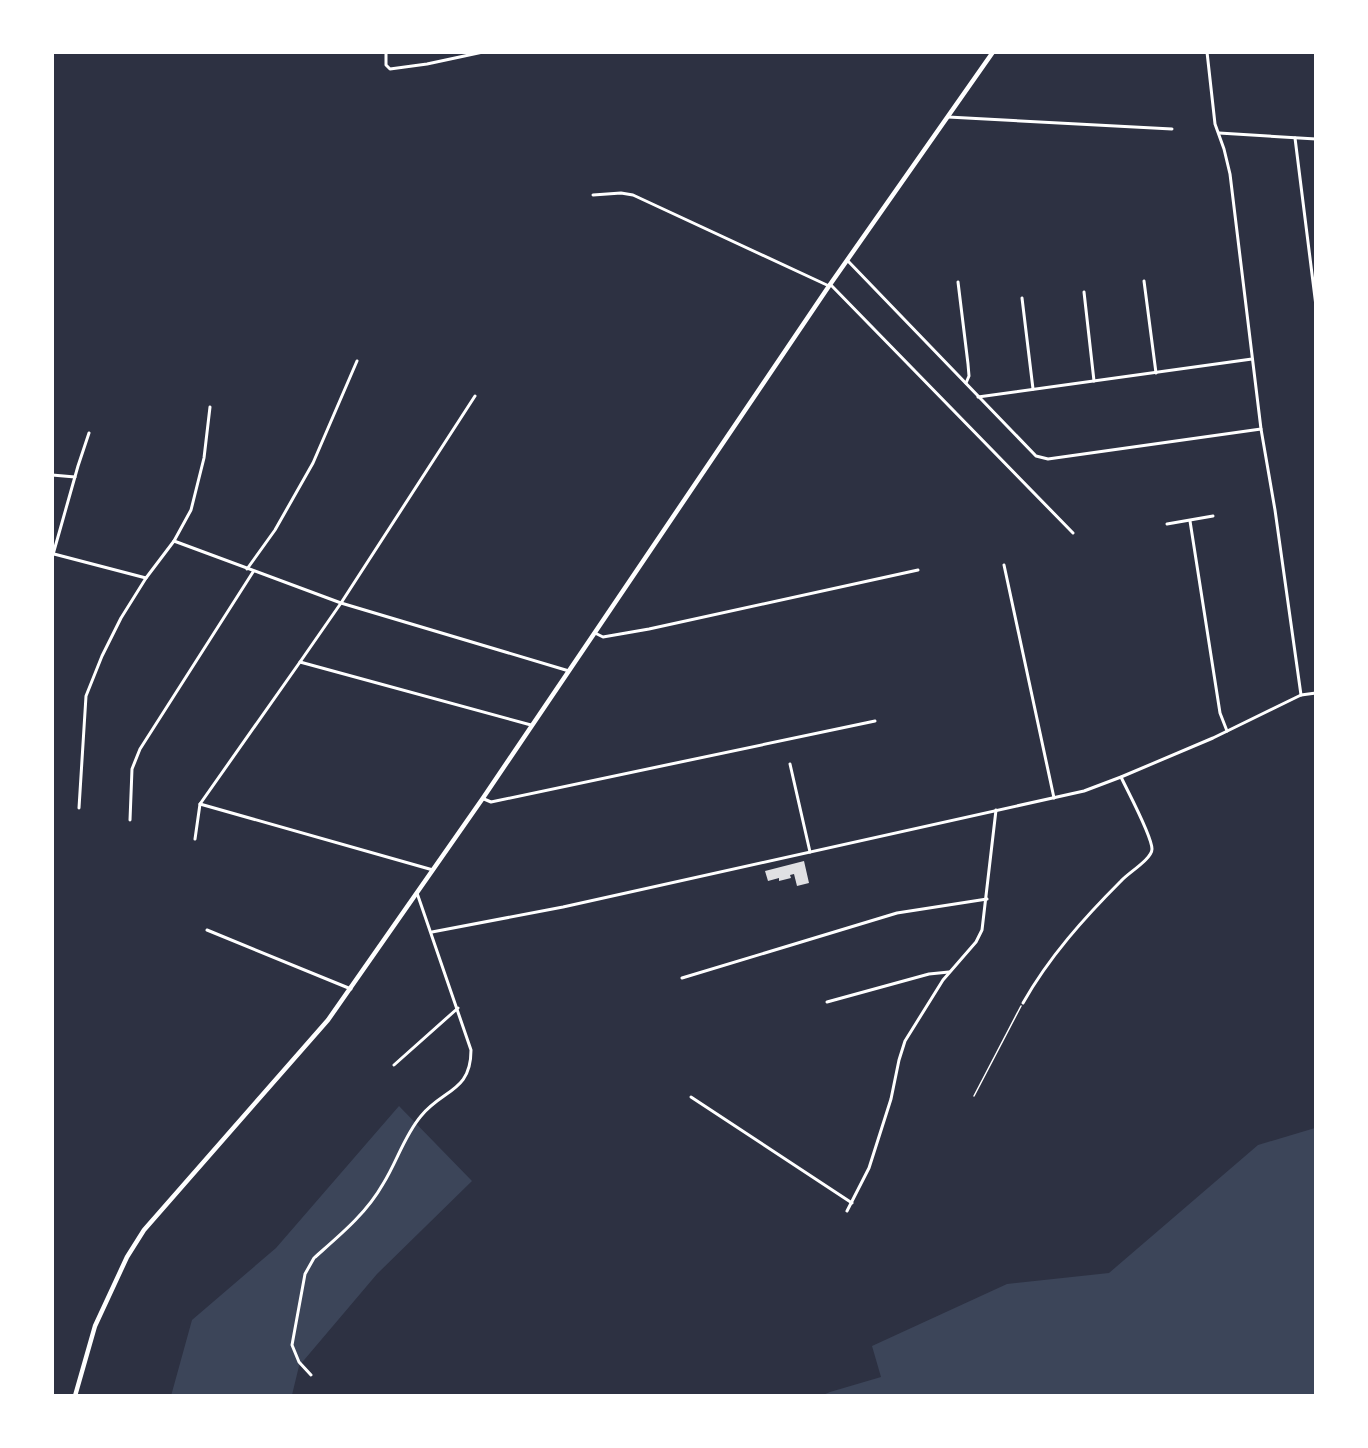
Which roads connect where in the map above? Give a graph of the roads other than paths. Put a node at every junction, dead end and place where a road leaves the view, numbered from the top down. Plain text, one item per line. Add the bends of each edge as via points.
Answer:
1 (386, 52) edge
2 (483, 52) edge
3 (993, 52) edge
4 (1207, 52) edge
5 (948, 117) junction
6 (1172, 129) dead end
7 (1219, 133) junction
8 (1295, 138) junction
9 (1316, 139) edge
10 (593, 195) dead end
11 (848, 260) junction
12 (1144, 281) dead end
13 (958, 282) dead end
14 (830, 285) junction
15 (1084, 292) dead end
16 (1022, 298) dead end
17 (1316, 306) edge
18 (1252, 359) junction
19 (357, 361) dead end
20 (1156, 373) junction
21 (1094, 381) junction
22 (966, 383) junction
23 (1033, 389) junction
24 (475, 396) dead end
25 (978, 397) junction
26 (210, 407) dead end
27 (1261, 429) junction
28 (89, 433) dead end
29 (52, 475) edge
30 (75, 477) junction
31 (1213, 516) dead end
32 (1190, 521) junction
33 (1167, 524) dead end
34 (1073, 533) dead end
35 (174, 541) junction
36 (53, 556) edge
37 (1004, 565) dead end
38 (247, 569) junction
39 (918, 570) dead end
40 (254, 572) junction
41 (146, 578) junction
42 (341, 603) junction
43 (595, 633) junction
44 (300, 662) junction
45 (569, 671) junction
46 (1316, 693) edge
47 (1301, 695) junction
48 (875, 721) dead end
49 (531, 725) junction
50 (1227, 731) junction
51 (789, 764) dead end
52 (1121, 777) junction
53 (483, 798) junction
54 (1054, 798) junction
55 (200, 804) junction
56 (79, 808) dead end
57 (996, 810) junction
58 (130, 820) dead end
59 (195, 840) dead end
60 (810, 852) junction
61 (433, 870) junction
62 (417, 893) junction
63 (987, 899) junction
64 (207, 930) dead end
65 (432, 932) junction
66 (949, 972) junction
67 (682, 978) dead end
68 (351, 989) junction
69 (827, 1002) dead end
70 (1023, 1003) road end
71 (458, 1008) junction
72 (394, 1065) dead end
73 (691, 1097) dead end
74 (852, 1203) junction
75 (847, 1211) dead end
76 (311, 1375) dead end
77 (75, 1395) edge

1 - 2 street via 390,69
3 - 5 main road
4 - 7 street
5 - 6 street
5 - 11 main road
7 - 8 street
7 - 18 street via 1230,174
8 - 9 street
8 - 17 street
10 - 14 street via 633,195
11 - 14 main road
11 - 22 street
12 - 20 street
13 - 22 street via 969,376
14 - 34 street
14 - 43 main road
15 - 21 street
16 - 23 street
18 - 20 street
18 - 27 street
19 - 38 street via 313,463 275,530
20 - 21 street
21 - 23 street
22 - 25 street
23 - 25 street
24 - 42 street
25 - 27 street via 1031,453 1048,459
26 - 35 street via 197,490
27 - 47 street
28 - 30 street
29 - 30 street
30 - 36 street
31 - 32 street
32 - 33 street
32 - 50 street via 1220,713
35 - 38 street
35 - 41 street
36 - 41 street
37 - 54 street
38 - 40 street
39 - 43 street via 649,629 603,637
40 - 42 street
40 - 58 street via 140,749 132,769
41 - 56 street via 121,618 86,696
42 - 44 street
42 - 45 street
43 - 45 main road
44 - 49 street
44 - 55 street
45 - 49 main road
46 - 47 street
47 - 50 street
48 - 53 street via 491,802
49 - 53 main road
50 - 52 street
51 - 60 street
52 - 54 street
52 - 70 street via 1149,837 1151,854 1084,920 1048,963
53 - 61 main road
54 - 57 street
55 - 59 street
55 - 61 street
57 - 60 street
57 - 63 street
60 - 65 street via 563,908
61 - 62 main road
62 - 65 street
62 - 68 main road
63 - 66 street via 976,942
63 - 67 street via 897,913
64 - 68 street
65 - 71 street
66 - 69 street
66 - 74 street via 905,1041 869,1168
68 - 77 main road via 305,1048 144,1230 95,1326
71 - 72 street
71 - 76 street via 469,1042 468,1075 421,1116 364,1213 314,1258 305,1274 292,1345 299,1362
73 - 74 street
74 - 75 street

